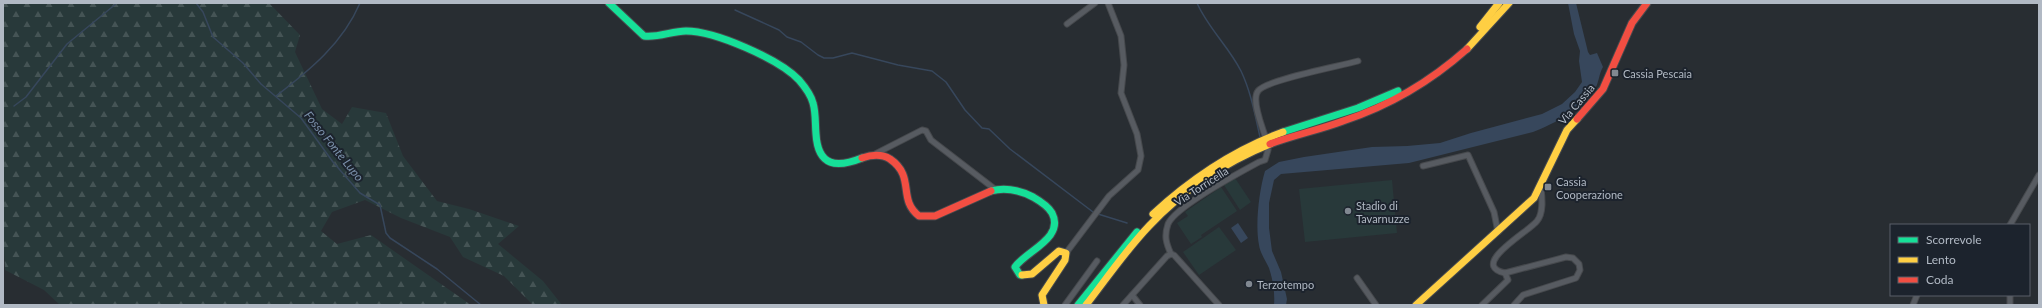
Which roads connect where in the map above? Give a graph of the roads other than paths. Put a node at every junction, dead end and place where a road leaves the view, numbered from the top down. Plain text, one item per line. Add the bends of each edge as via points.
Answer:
1 (609, 3) edge
2 (1095, 3) edge
3 (1108, 3) edge
4 (1499, 3) edge
5 (1509, 3) edge
6 (1646, 3) edge
7 (1067, 24) dead end
8 (1358, 61) dead end
9 (1265, 136) dead end
10 (1268, 150) dead end
11 (876, 154) junction
12 (1423, 166) dead end
13 (2039, 175) edge
14 (1541, 188) junction
15 (996, 190) junction
16 (2011, 224) edge
17 (1498, 232) junction
18 (1066, 253) junction
19 (1170, 254) junction
20 (1097, 261) dead end
21 (1505, 273) junction
22 (1357, 278) dead end
23 (1132, 295) junction
24 (1044, 305) edge
25 (1065, 305) edge
26 (1078, 305) edge
27 (1086, 305) edge
28 (1123, 305) edge
29 (1140, 305) edge
30 (1219, 305) edge
31 (1376, 305) edge
32 (1416, 305) edge
33 (1482, 305) edge
34 (1514, 305) edge

1 - 11 main road via 644,36 681,30 707,34 718,37 791,74 806,89 813,102 816,142 831,163 844,165
2 - 7 street
3 - 18 street via 1121,36 1124,65 1121,93 1137,134 1141,156 1138,170 1109,196
4 - 26 main road via 1472,36 1439,65 1414,82 1391,95 1248,146 1197,176 1154,213
5 - 27 main road via 1453,61 1412,90 1384,106 1356,117 1252,152 1202,181 1158,217
6 - 14 main road, Via Cassia via 1632,23 1603,89 1567,130
8 - 9 street via 1282,80 1257,91 1255,101
10 - 19 street, Via Torricella via 1265,160 1183,207 1169,222 1165,240
11 - 15 street via 922,130 926,131 930,140
11 - 15 main road via 888,157 900,166 904,173 910,207 920,216 936,216 975,196
12 - 17 street via 1468,155 1494,212
13 - 16 street
14 - 17 main road, Via Cassia
14 - 21 street via 1543,200 1538,220 1493,261 1497,272
15 - 18 main road via 1035,198 1049,208 1054,217 1054,228 1050,235 1018,262 1017,272 1024,276 1032,274 1059,251
17 - 32 main road, Via Cassia
18 - 24 main road via 1065,260 1042,295
19 - 23 street
19 - 30 street
20 - 25 street
21 - 33 street via 1508,280
21 - 34 street via 1566,257 1573,258 1579,264 1580,270 1576,278 1523,295
22 - 31 street
23 - 28 street
23 - 29 street

